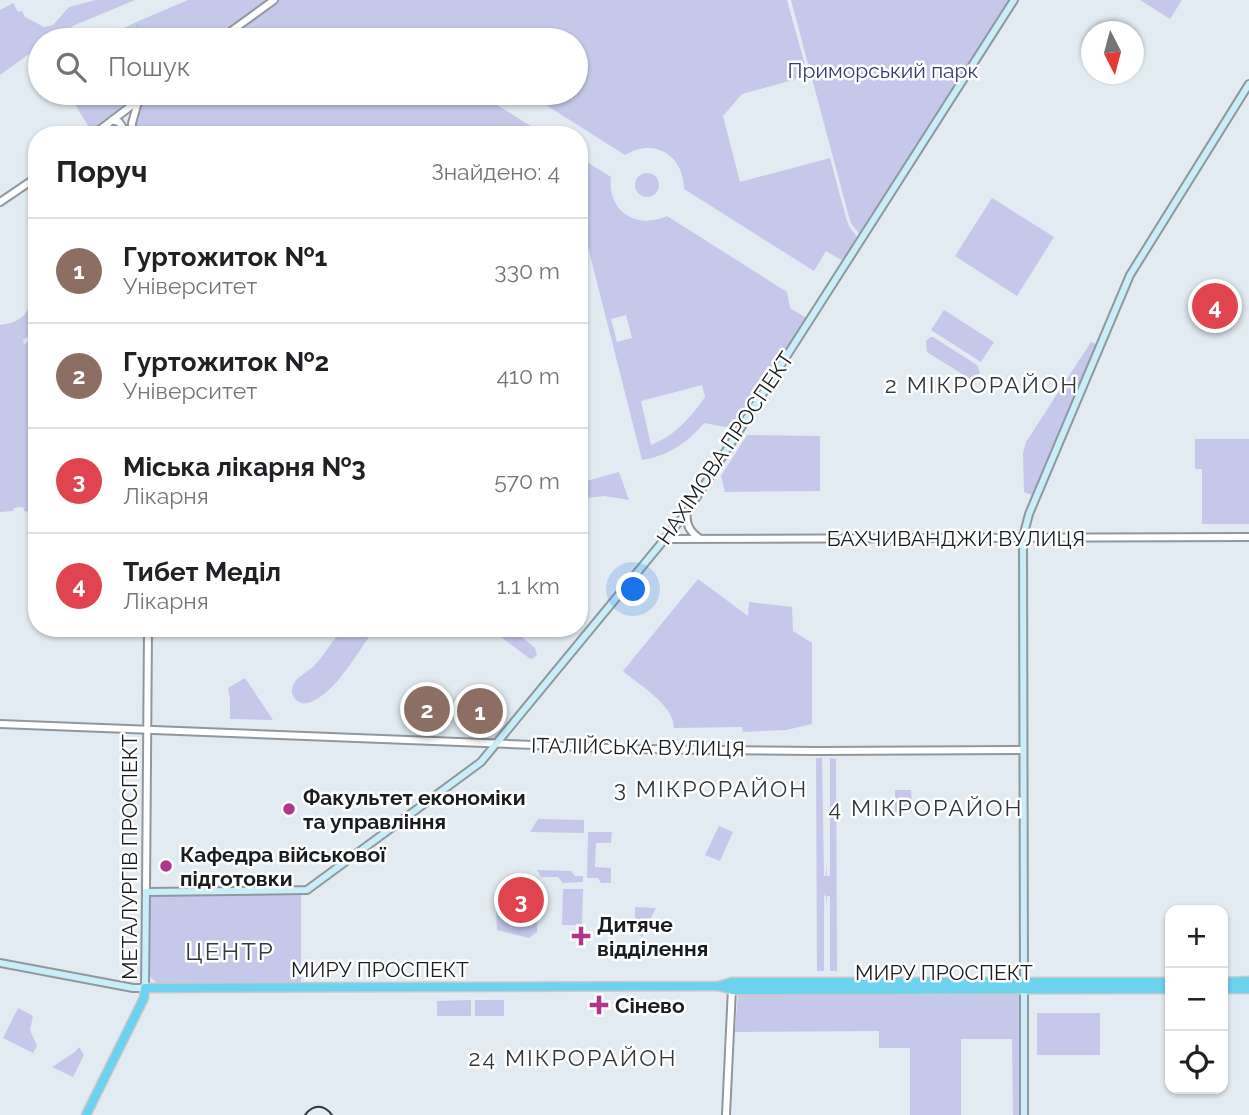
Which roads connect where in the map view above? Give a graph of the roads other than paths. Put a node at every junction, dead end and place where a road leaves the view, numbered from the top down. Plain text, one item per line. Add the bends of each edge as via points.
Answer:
1 (274, 0) edge
2 (1014, 0) edge
3 (236, 28) edge
4 (1249, 84) edge
5 (132, 105) edge
6 (138, 105) edge
7 (121, 113) junction
8 (133, 120) junction
9 (118, 123) junction
10 (112, 126) edge
11 (121, 126) edge
12 (132, 126) edge
13 (28, 183) edge
14 (0, 202) edge
15 (687, 512) junction
16 (1023, 537) junction
17 (1249, 537) edge
18 (701, 539) junction
19 (664, 540) junction
20 (588, 633) edge
21 (148, 637) edge
22 (585, 637) edge
23 (0, 724) edge
24 (147, 730) junction
25 (497, 744) junction
26 (1024, 750) junction
27 (146, 892) junction
28 (0, 963) edge
29 (1165, 982) edge
30 (1228, 982) edge
31 (1249, 982) edge
32 (732, 986) junction
33 (1024, 986) junction
34 (145, 988) junction
35 (1165, 989) edge
36 (1228, 989) edge
37 (1249, 989) edge
38 (86, 1115) edge
39 (726, 1115) edge
40 (1024, 1115) edge

1 - 3 street
2 - 15 main road, НАХІМОВА ПРОСПЕКТ
4 - 16 main road via 1130,275
5 - 7 street
6 - 8 street
7 - 8 street via 130,112
7 - 9 street
8 - 9 street via 127,126
8 - 12 street
9 - 10 street
9 - 11 street
13 - 14 street
15 - 18 street via 688,526
15 - 19 main road, НАХІМОВА ПРОСПЕКТ
16 - 17 street, БАХЧИВАНДЖИ ВУЛИЦЯ
16 - 18 street, БАХЧИВАНДЖИ ВУЛИЦЯ
16 - 26 main road
18 - 19 street, БАХЧИВАНДЖИ ВУЛИЦЯ
19 - 20 main road, НАХІМОВА ПРОСПЕКТ
21 - 24 street, МЕТАЛУРГІВ ПРОСПЕКТ
22 - 25 main road, НАХІМОВА ПРОСПЕКТ
23 - 24 street, ІТАЛІЙСЬКА ВУЛИЦЯ
24 - 25 street, ІТАЛІЙСЬКА ВУЛИЦЯ
24 - 27 street, МЕТАЛУРГІВ ПРОСПЕКТ
25 - 26 street, ІТАЛІЙСЬКА ВУЛИЦЯ
25 - 27 main road, НАХІМОВА ПРОСПЕКТ via 475,767 304,891
26 - 33 main road
27 - 34 main road, МЕТАЛУРГІВ ПРОСПЕКТ
28 - 34 main road, МИРУ ПРОСПЕКТ
29 - 33 highway, МИРУ ПРОСПЕКТ
30 - 31 highway
32 - 33 highway, МИРУ ПРОСПЕКТ
32 - 34 highway, МИРУ ПРОСПЕКТ
32 - 39 street
33 - 35 highway, МИРУ ПРОСПЕКТ
33 - 40 main road
34 - 38 highway, МЕТАЛУРГІВ ПРОСПЕКТ
36 - 37 highway

